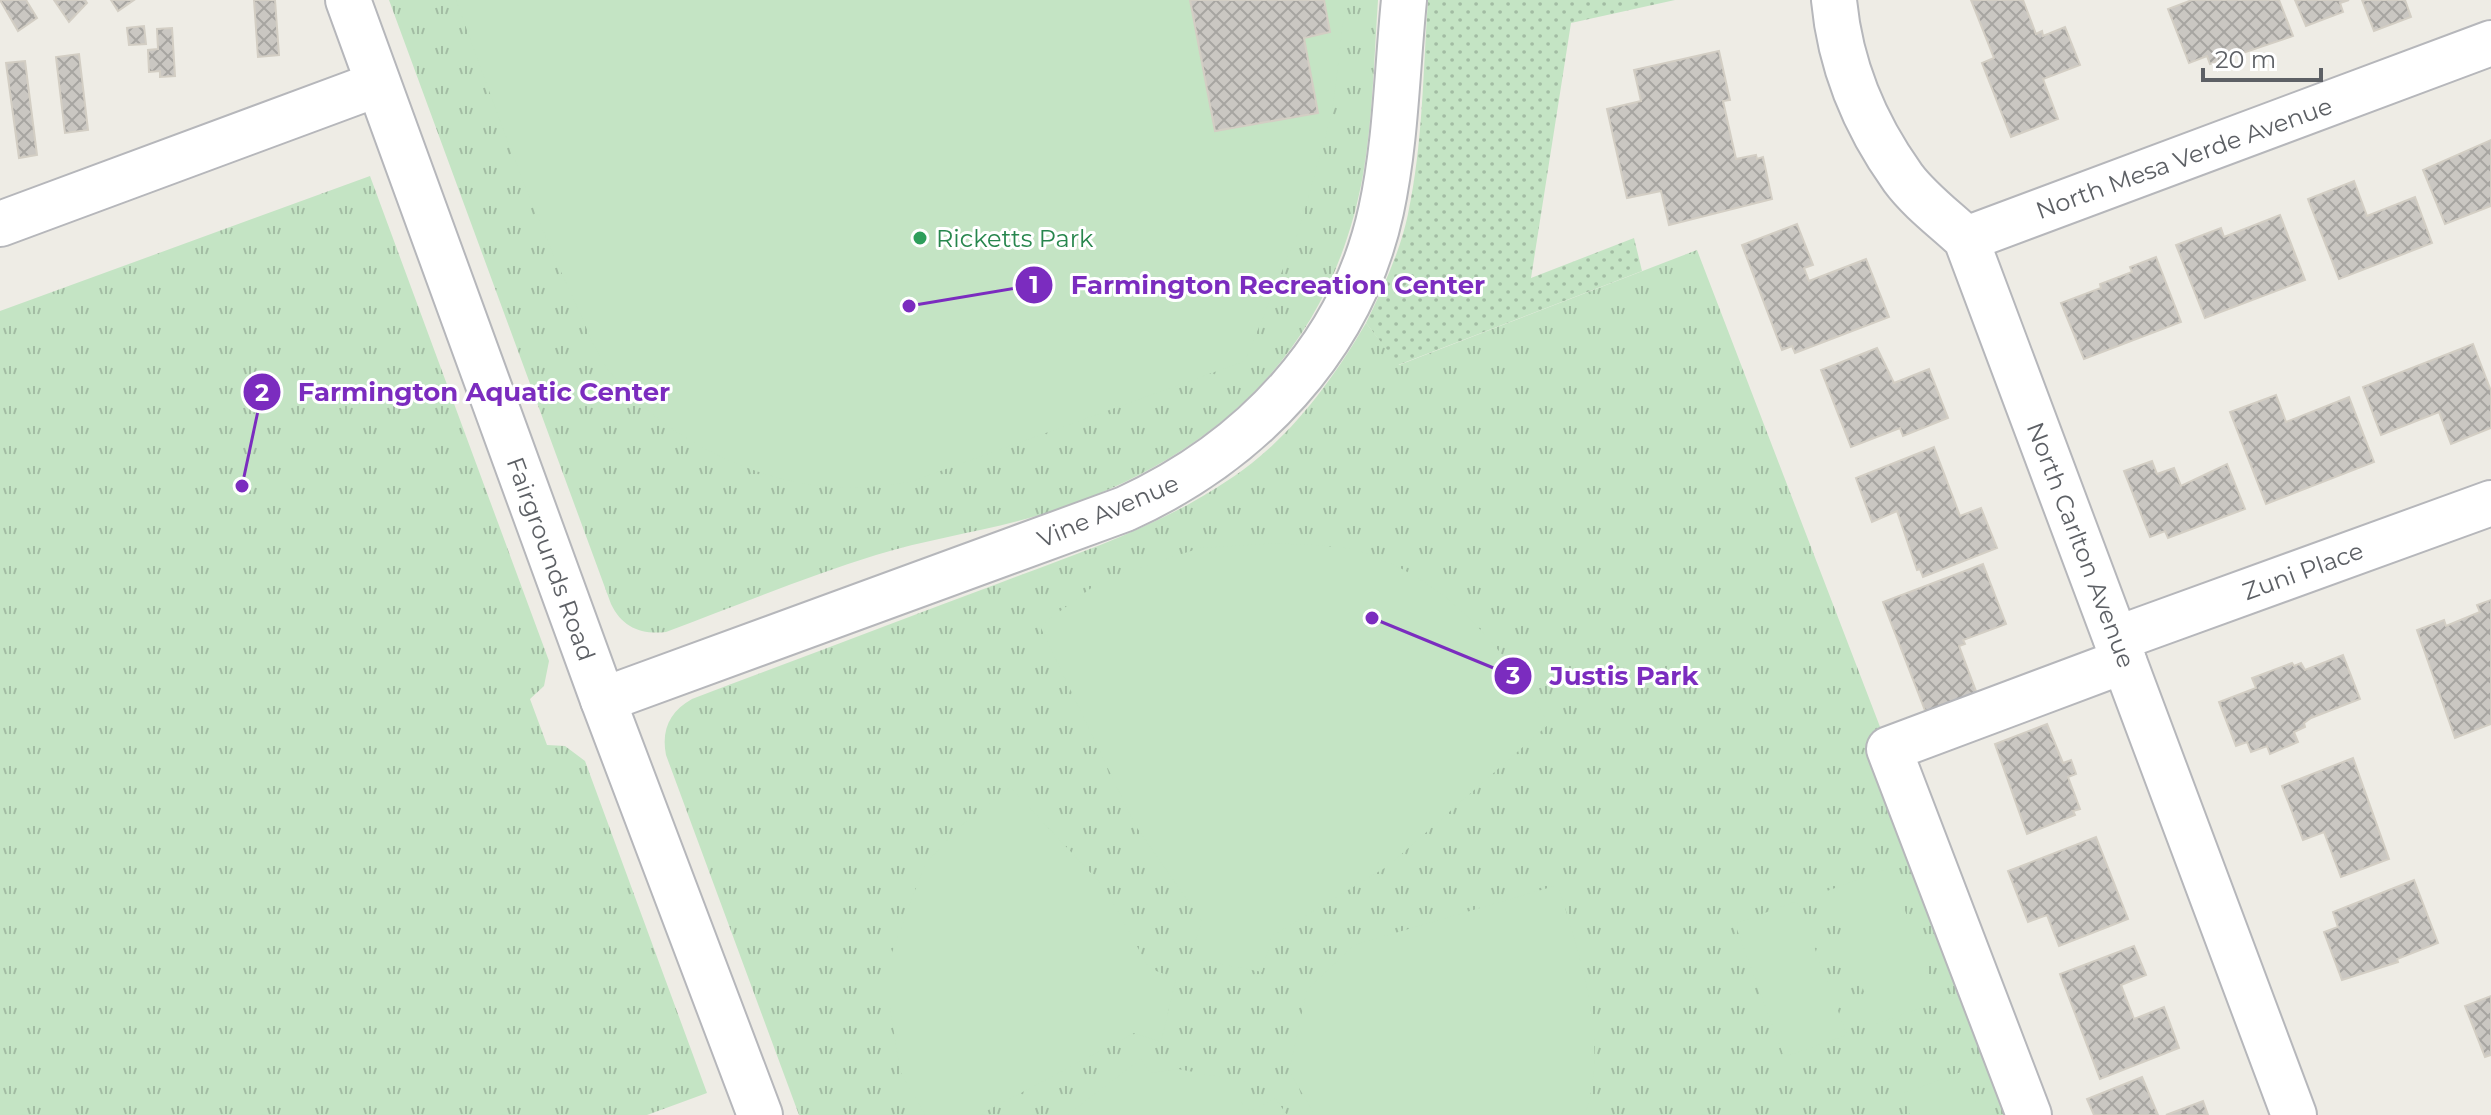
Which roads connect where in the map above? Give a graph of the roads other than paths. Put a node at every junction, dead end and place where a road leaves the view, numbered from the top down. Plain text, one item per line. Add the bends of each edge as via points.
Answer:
1 (348, 0) edge
2 (1404, 0) edge
3 (1834, 0) edge
4 (2491, 43) edge
5 (378, 84) junction
6 (0, 224) edge
7 (1966, 239) junction
8 (2491, 503) edge
9 (2120, 650) junction
10 (603, 700) junction
11 (760, 1115) edge
12 (2029, 1115) edge
13 (2294, 1115) edge

1 - 5 street, Fairgrounds Road
2 - 10 street, Vine Avenue via 1389,159 1370,249 1324,346 1249,432 1189,476 1125,509
3 - 7 street, North Carlton Avenue via 1837,32 1859,104 1905,180
4 - 7 street, North Mesa Verde Avenue
5 - 6 street
5 - 10 street, Fairgrounds Road
7 - 9 street, North Carlton Avenue
8 - 9 street, Zuni Place
9 - 12 street, Zuni Place via 1889,749
9 - 13 street, North Carlton Avenue
10 - 11 street, Fairgrounds Road

